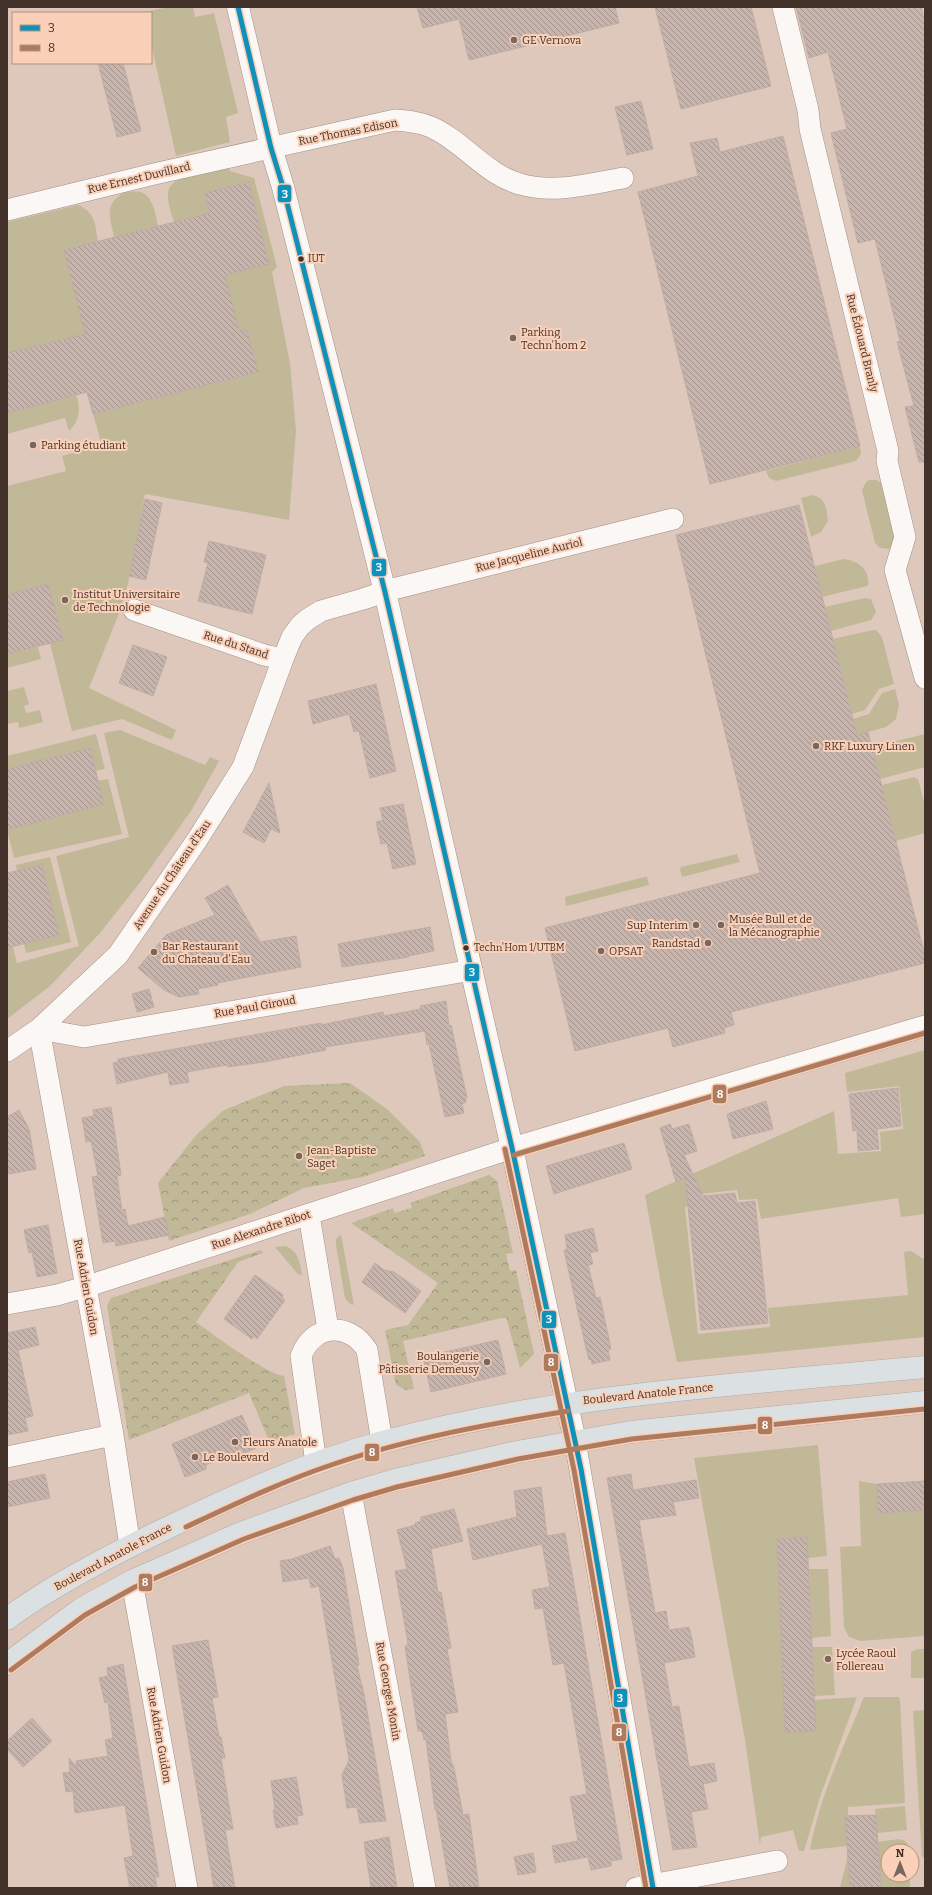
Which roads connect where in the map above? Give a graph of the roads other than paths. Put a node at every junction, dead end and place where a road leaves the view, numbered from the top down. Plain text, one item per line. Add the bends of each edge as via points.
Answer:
1 (238, 7) edge
2 (783, 7) edge
3 (271, 148) junction
4 (623, 178) dead end
5 (7, 210) edge
6 (673, 519) dead end
7 (385, 592) junction
8 (134, 610) dead end
9 (283, 659) junction
10 (925, 678) edge
11 (472, 970) junction
12 (925, 1026) edge
13 (39, 1029) junction
14 (7, 1051) edge
15 (512, 1148) junction
16 (309, 1215) junction
17 (86, 1287) junction
18 (7, 1304) edge
19 (328, 1329) junction
20 (925, 1367) edge
21 (925, 1402) edge
22 (567, 1404) junction
23 (113, 1435) junction
24 (574, 1441) junction
25 (382, 1442) junction
26 (7, 1457) edge
27 (316, 1464) junction
28 (351, 1493) junction
29 (130, 1546) junction
30 (132, 1581) junction
31 (7, 1619) edge
32 (7, 1664) edge
33 (778, 1861) dead end
34 (648, 1887) edge
35 (187, 1888) edge
36 (424, 1888) edge

1 - 3 street
2 - 10 street, Rue Édouard Branly via 888,451 886,461 905,537 895,570
3 - 4 street, Rue Thomas Edison via 395,120 432,127 466,149 493,171 519,184 540,188 578,186
3 - 5 street, Rue Ernest Duvillard
3 - 7 street
6 - 7 street, Rue Jacqueline Auriol
7 - 9 street, Rue du Stand via 321,611 308,619 292,638
7 - 11 street
8 - 9 street, Rue du Stand via 264,655
9 - 13 street, Avenue du Château d'Eau via 243,767 198,840 118,955
11 - 13 street, Rue Paul Giroud via 84,1037
11 - 15 street
12 - 15 street, Rue Alexandre Ribot
13 - 14 street, Avenue du Château d'Eau
13 - 17 street, Rue Adrien Guidon
15 - 16 street, Rue Alexandre Ribot
15 - 22 street
16 - 17 street, Rue Alexandre Ribot
16 - 19 street
17 - 18 street, Rue Alexandre Ribot
17 - 23 street, Rue Adrien Guidon
19 - 25 street via 345,1331 361,1339 367,1350
19 - 27 street via 305,1345 301,1356
20 - 22 main road, Boulevard Anatole France via 649,1393
21 - 24 main road via 631,1432
22 - 24 street
22 - 25 main road, Boulevard Anatole France
23 - 26 street
23 - 29 street, Rue Adrien Guidon
24 - 28 main road via 395,1480
24 - 34 street
25 - 27 main road, Boulevard Anatole France
27 - 29 main road, Boulevard Anatole France via 216,1505
28 - 30 main road via 241,1533
28 - 36 street, Rue Georges Monin
29 - 31 main road, Boulevard Anatole France via 64,1581
30 - 32 main road via 81,1609
30 - 35 street, Rue Adrien Guidon
33 - 34 street

